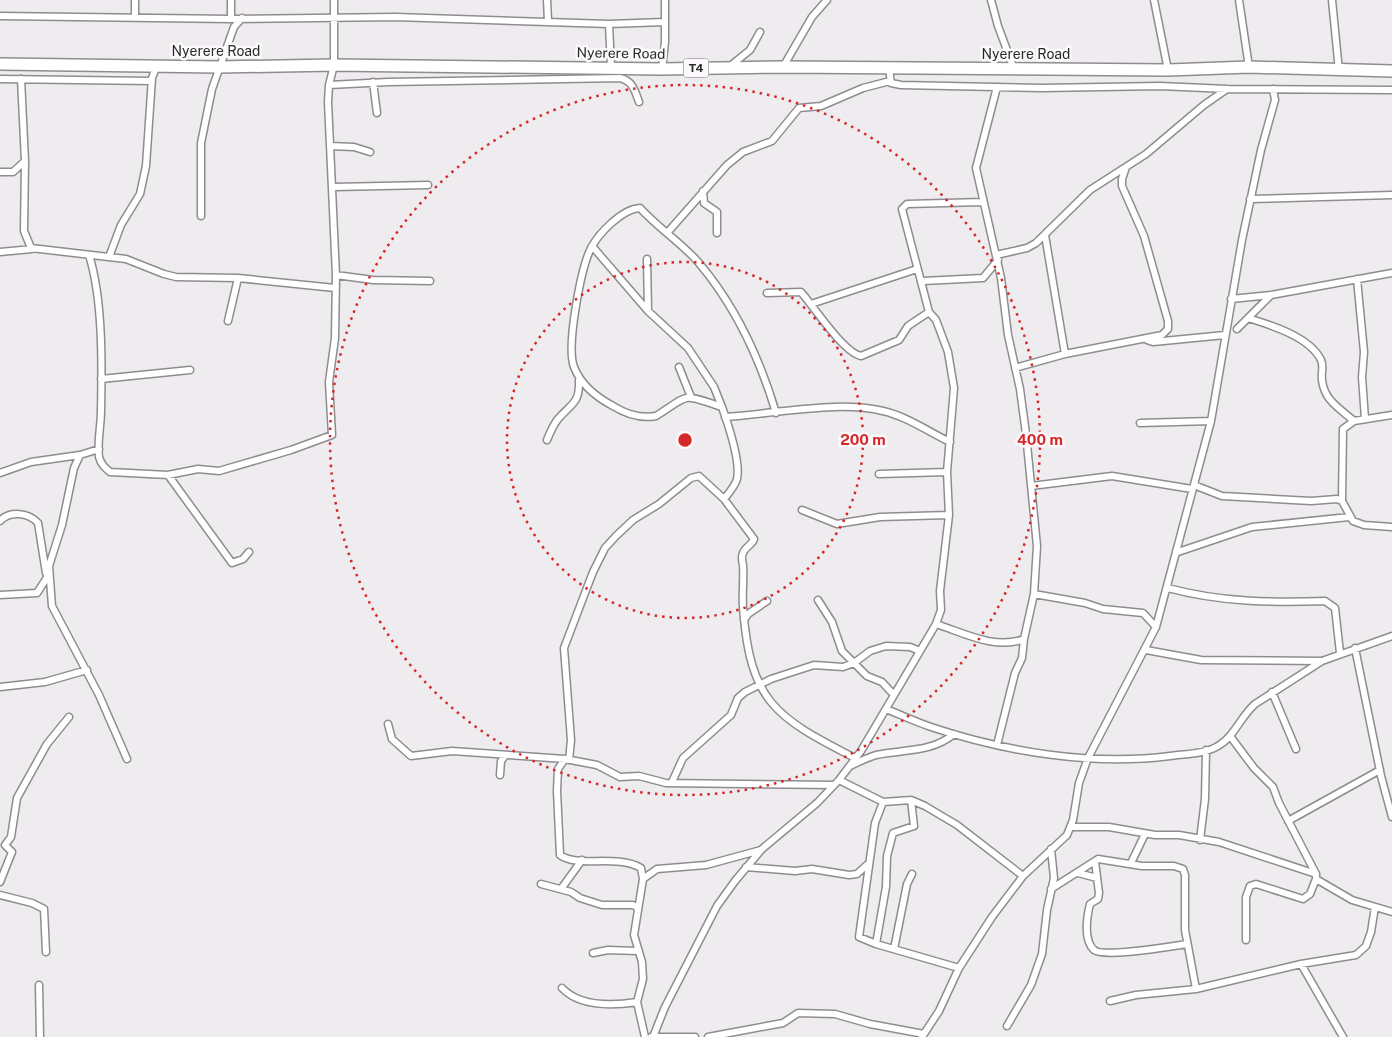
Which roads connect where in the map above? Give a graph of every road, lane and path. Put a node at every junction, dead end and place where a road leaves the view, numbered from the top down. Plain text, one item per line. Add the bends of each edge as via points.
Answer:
1 (135, 0) edge
2 (231, 0) edge
3 (334, 0) edge
4 (547, 0) edge
5 (665, 0) edge
6 (827, 0) edge
7 (991, 0) edge
8 (1154, 0) edge
9 (1239, 0) edge
10 (1332, 0) edge
11 (0, 16) edge
12 (334, 16) junction
13 (135, 17) junction
14 (242, 18) junction
15 (230, 19) junction
16 (548, 21) junction
17 (664, 22) junction
18 (609, 24) junction
19 (760, 32) dead end
20 (0, 64) edge
21 (157, 65) junction
22 (334, 65) junction
23 (219, 67) junction
24 (611, 67) junction
25 (783, 67) junction
26 (1250, 67) junction
27 (728, 68) junction
28 (662, 69) junction
29 (889, 69) junction
30 (1014, 69) junction
31 (1168, 70) junction
32 (1339, 71) junction
33 (1392, 71) edge
34 (0, 79) edge
35 (21, 79) junction
36 (152, 81) junction
37 (890, 81) junction
38 (373, 82) junction
39 (329, 86) junction
40 (997, 87) junction
41 (1227, 89) junction
42 (1272, 89) junction
43 (1392, 90) edge
44 (639, 102) dead end
45 (377, 113) dead end
46 (330, 146) junction
47 (370, 152) dead end
48 (25, 161) junction
49 (1126, 167) junction
50 (0, 172) edge
51 (428, 185) dead end
52 (334, 186) junction
53 (703, 190) junction
54 (1392, 195) edge
55 (1250, 199) junction
56 (983, 202) junction
57 (201, 216) dead end
58 (717, 232) dead end
59 (667, 233) junction
60 (1045, 235) junction
61 (592, 246) junction
62 (32, 249) junction
63 (0, 252) edge
64 (89, 255) junction
65 (109, 257) junction
66 (997, 258) junction
67 (647, 259) dead end
68 (916, 269) junction
69 (1392, 272) edge
70 (336, 275) junction
71 (238, 278) junction
72 (1356, 280) junction
73 (430, 281) dead end
74 (923, 281) junction
75 (335, 288) junction
76 (767, 293) dead end
77 (1271, 295) junction
78 (1231, 299) junction
79 (811, 304) junction
80 (648, 311) junction
81 (929, 312) junction
82 (1248, 318) junction
83 (228, 322) dead end
84 (1238, 328) dead end
85 (1225, 335) junction
86 (1144, 339) junction
87 (1065, 354) junction
88 (679, 367) dead end
89 (1015, 368) junction
90 (190, 370) dead end
91 (101, 379) junction
92 (579, 380) junction
93 (691, 397) junction
94 (722, 407) junction
95 (776, 413) junction
96 (1392, 415) edge
97 (725, 417) junction
98 (1365, 419) junction
99 (1211, 420) junction
100 (1354, 421) junction
101 (1140, 423) dead end
102 (547, 440) dead end
103 (950, 442) junction
104 (99, 449) junction
105 (80, 455) junction
106 (947, 472) junction
107 (0, 473) edge
108 (879, 474) dead end
109 (168, 475) junction
110 (1031, 486) junction
111 (1193, 487) junction
112 (724, 499) junction
113 (1342, 501) junction
114 (802, 510) dead end
115 (949, 515) junction
116 (1349, 516) junction
117 (0, 521) edge
118 (1392, 527) edge
119 (249, 552) dead end
120 (1178, 552) junction
121 (47, 577) junction
122 (1168, 588) junction
123 (1034, 594) junction
124 (0, 595) edge
125 (818, 600) dead end
126 (767, 601) dead end
127 (744, 620) junction
128 (936, 624) junction
129 (1156, 627) junction
130 (1392, 636) edge
131 (1024, 639) junction
132 (1355, 648) junction
133 (1146, 650) junction
134 (920, 651) junction
135 (1340, 653) junction
136 (1322, 661) junction
137 (854, 663) junction
138 (87, 670) junction
139 (759, 684) junction
140 (0, 687) edge
141 (1272, 692) junction
142 (893, 694) junction
143 (886, 709) junction
144 (68, 717) dead end
145 (388, 724) dead end
146 (954, 734) junction
147 (1230, 736) junction
148 (997, 745) junction
149 (1296, 749) dead end
150 (1206, 750) junction
151 (505, 756) junction
152 (855, 758) junction
153 (1088, 758) junction
154 (126, 759) dead end
155 (567, 759) junction
156 (848, 767) junction
157 (1380, 770) junction
158 (500, 775) dead end
159 (672, 782) junction
160 (836, 783) junction
161 (911, 800) junction
162 (883, 802) junction
163 (1392, 817) edge
164 (1288, 821) junction
165 (1071, 827) junction
166 (1145, 834) junction
167 (1200, 840) junction
168 (1051, 849) junction
169 (762, 850) junction
170 (582, 860) junction
171 (1095, 861) junction
172 (869, 863) junction
173 (1130, 863) junction
174 (746, 867) junction
175 (1078, 873) junction
176 (912, 874) dead end
177 (1023, 876) junction
178 (1316, 877) junction
179 (1097, 878) junction
180 (643, 879) junction
181 (0, 882) edge
182 (541, 884) dead end
183 (561, 889) junction
184 (1051, 890) junction
185 (0, 895) edge
186 (1375, 907) junction
187 (638, 908) junction
188 (1392, 912) edge
189 (1246, 940) dead end
190 (876, 944) junction
191 (1188, 944) junction
192 (894, 949) junction
193 (637, 951) junction
194 (46, 952) dead end
195 (593, 953) dead end
196 (1300, 964) junction
197 (959, 968) junction
198 (39, 986) dead end
199 (562, 988) dead end
200 (1196, 989) junction
201 (1110, 1001) dead end
202 (637, 1002) junction
203 (1007, 1026) dead end
204 (923, 1036) edge
205 (40, 1037) edge
206 (645, 1037) edge
207 (653, 1037) edge
208 (695, 1037) edge
209 (708, 1037) edge
210 (1343, 1037) edge

1 - 13 street
2 - 15 street
3 - 12 street
4 - 16 street
5 - 17 street
6 - 25 street via 812,17
7 - 30 street
8 - 31 street
9 - 26 street
10 - 32 street
11 - 13 street
12 - 14 street
12 - 16 street
12 - 22 street
13 - 15 street
14 - 15 street
14 - 23 street via 234,27
16 - 18 street
17 - 18 street
17 - 28 street
18 - 24 street
19 - 27 street via 750,50
20 - 21 highway, Nyerere Road / T4
21 - 23 highway, Nyerere Road / T4
21 - 36 street
22 - 23 highway, Nyerere Road / T4
22 - 24 highway, Nyerere Road / T4
22 - 39 street
23 - 57 street via 201,143
24 - 28 highway, Nyerere Road / T4
25 - 27 highway, Nyerere Road / T4
25 - 29 highway, Nyerere Road / T4
26 - 31 highway, Nyerere Road / T4
26 - 32 highway, Nyerere Road / T4
27 - 28 highway, Nyerere Road / T4
29 - 30 highway, Nyerere Road / T4
29 - 37 street
30 - 31 highway, Nyerere Road / T4
32 - 33 highway, Nyerere Road / T4
34 - 35 street
35 - 36 street
35 - 48 street
36 - 65 street via 146,166 140,194 121,225
37 - 40 street via 901,85
37 - 53 street via 863,88 821,106 799,108 772,141 743,152
38 - 39 street
38 - 44 street via 620,78 633,85
38 - 45 street
39 - 46 street
40 - 41 street
40 - 56 street via 976,168
41 - 42 street
41 - 49 street
42 - 43 street
42 - 55 street via 1275,100
46 - 47 street via 354,147
46 - 52 street
48 - 50 street via 13,172
48 - 62 street via 24,231
49 - 60 street via 1090,190
49 - 86 street via 1122,186 1144,236 1168,321 1168,329 1162,335
51 - 52 street
52 - 70 street
53 - 58 street via 704,203 717,212
53 - 59 street
54 - 55 street
55 - 78 street
56 - 66 street
56 - 68 street via 902,206
59 - 61 street via 640,208 636,208 617,220
59 - 95 street via 700,264 733,311 765,376
60 - 66 street via 1027,248
60 - 87 street
61 - 80 street
61 - 92 street via 583,273 572,334 571,354
62 - 63 street
62 - 64 street
64 - 65 street
64 - 91 street via 96,290
65 - 71 street via 131,260 171,276
66 - 74 street via 983,278
66 - 89 street
67 - 80 street
68 - 74 street
68 - 79 street
69 - 72 street
70 - 73 street via 373,280
70 - 75 street
71 - 75 street
71 - 83 street
72 - 77 street
72 - 98 street via 1364,352
74 - 81 street
75 - 109 street via 335,338 329,382 332,435 219,471 198,469
76 - 79 street via 798,290
77 - 78 street
77 - 82 street
78 - 85 street
79 - 81 street via 844,344 861,356 899,340 908,326
80 - 94 street via 688,348 714,387
81 - 103 street via 942,336 951,366 954,388
82 - 84 street
82 - 100 street via 1294,336 1313,351 1322,362 1325,395
85 - 86 street via 1154,342
85 - 99 street
86 - 87 street
87 - 89 street
88 - 93 street
89 - 110 street
90 - 91 street
91 - 104 street
92 - 93 street via 602,400 634,416 656,416 678,399
92 - 102 street via 580,392 576,402 557,420
93 - 94 street
94 - 97 street
95 - 97 street
95 - 103 street via 842,408 884,411
96 - 98 street
97 - 112 street via 738,473
98 - 100 street
99 - 101 street
99 - 111 street
100 - 113 street via 1343,429 1341,436
103 - 106 street
104 - 105 street
104 - 109 street via 102,465 113,474
105 - 107 street via 31,462
105 - 121 street
106 - 108 street
106 - 115 street
109 - 119 street via 232,563 243,559
110 - 111 street via 1112,476
110 - 123 street via 1037,546
111 - 113 street via 1222,496
111 - 120 street
112 - 127 street via 754,539 742,558
112 - 155 street via 704,478 697,476 633,520 605,548 564,648 571,740
113 - 116 street
114 - 115 street via 837,524 880,517
115 - 128 street via 940,591 941,610
116 - 118 street via 1364,525
116 - 120 street via 1252,527
117 - 121 street via 6,516 25,514 38,523
120 - 122 street
121 - 124 street via 37,593
121 - 138 street via 52,606
122 - 129 street
122 - 135 street via 1201,596 1276,602 1330,602 1335,608
123 - 129 street via 1104,609 1143,613
123 - 131 street
125 - 137 street via 832,622 842,651
126 - 127 street
127 - 139 street via 748,652
128 - 131 street via 996,643
128 - 134 street
129 - 133 street
130 - 132 street
131 - 148 street via 1022,658 1015,672
132 - 135 street
132 - 157 street
133 - 136 street via 1201,660
133 - 153 street via 1130,674
134 - 137 street via 910,647 886,646 870,651
134 - 142 street
135 - 136 street
136 - 141 street
137 - 139 street via 836,668 814,665
137 - 142 street via 872,680 882,682
138 - 140 street via 45,682
138 - 154 street
139 - 152 street via 780,714 810,735
139 - 159 street via 742,693 731,715 683,758
141 - 147 street via 1246,712
141 - 149 street
142 - 143 street
143 - 146 street
143 - 152 street
144 - 181 street via 41,754 17,798 11,837 5,846 12,852
145 - 151 street via 392,739 411,756 452,751
146 - 148 street
146 - 156 street via 931,748 875,756
147 - 150 street via 1216,748
147 - 164 street via 1273,787
148 - 153 street
150 - 153 street via 1137,760
150 - 167 street
151 - 155 street
151 - 158 street via 501,761
152 - 156 street
153 - 165 street via 1079,783
155 - 159 street via 597,765 620,776
155 - 170 street via 558,773 559,852 562,857
156 - 160 street
157 - 163 street
157 - 164 street
159 - 160 street
160 - 162 street
160 - 169 street via 818,803
161 - 162 street
161 - 177 street via 957,825
161 - 190 street via 914,826 893,834 889,848
162 - 172 street via 875,823
164 - 178 street
165 - 166 street via 1109,827
165 - 168 street
166 - 167 street via 1179,835
166 - 173 street
167 - 178 street via 1218,842
168 - 177 street
168 - 184 street via 1054,871
169 - 174 street
169 - 180 street via 706,865 657,870
170 - 180 street via 615,860 635,865 641,868
170 - 183 street
171 - 173 street
171 - 175 street
171 - 179 street
172 - 174 street via 856,874 848,875 812,869 794,871
172 - 190 street via 859,934 860,938
173 - 191 street via 1183,869
174 - 207 street via 718,906 665,1007
175 - 179 street
175 - 184 street
176 - 192 street via 907,884
177 - 197 street
178 - 186 street via 1342,896
178 - 189 street via 1310,894 1303,899 1262,886 1250,886 1246,897
179 - 191 street via 1099,896 1090,904 1088,918 1089,939 1094,950 1116,952
180 - 187 street
182 - 183 street
183 - 187 street via 602,905 633,905
184 - 203 street via 1042,954 1031,985
185 - 194 street via 44,909
186 - 188 street
186 - 196 street via 1371,932 1360,952
187 - 193 street via 634,925
190 - 192 street
191 - 200 street
192 - 197 street
193 - 195 street
193 - 202 street via 642,962 643,980
196 - 200 street
196 - 210 street
197 - 204 street
198 - 205 street
199 - 202 street via 573,998 584,1001 613,1005
200 - 201 street
202 - 206 street
204 - 209 street via 835,1014 798,1013 783,1023
206 - 207 street
207 - 208 street

